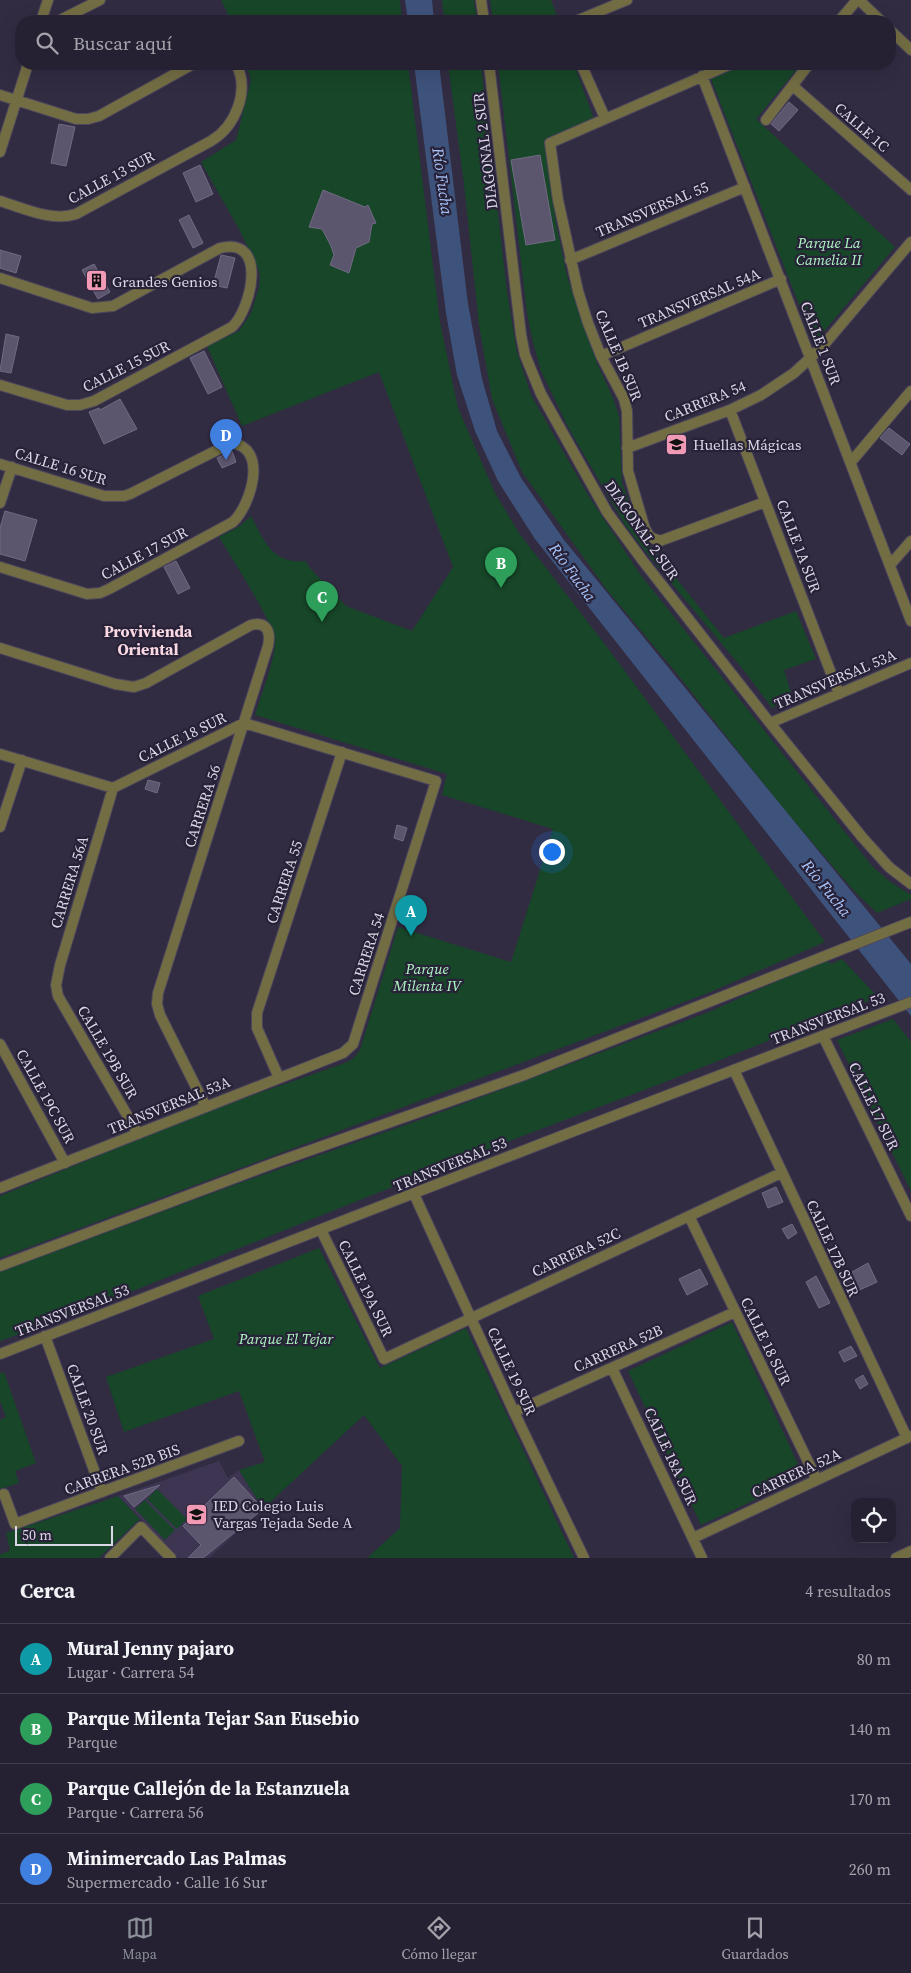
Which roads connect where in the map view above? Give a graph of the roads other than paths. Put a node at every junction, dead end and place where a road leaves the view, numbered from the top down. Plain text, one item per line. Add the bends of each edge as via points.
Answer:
1 (48, 0) edge
2 (100, 0) edge
3 (481, 0) edge
4 (627, 0) edge
5 (858, 0) edge
6 (43, 15) edge
7 (70, 15) edge
8 (483, 15) edge
9 (591, 15) edge
10 (843, 15) edge
11 (874, 15) edge
12 (896, 36) edge
13 (911, 50) edge
14 (26, 70) edge
15 (182, 70) edge
16 (238, 70) edge
17 (490, 70) edge
18 (584, 70) edge
19 (716, 70) edge
20 (805, 70) edge
21 (702, 76) junction
22 (793, 86) junction
23 (0, 95) edge
24 (16, 100) junction
25 (605, 118) junction
26 (766, 120) dead end
27 (0, 152) edge
28 (745, 187) junction
29 (911, 190) edge
30 (0, 201) edge
31 (911, 242) edge
32 (570, 260) junction
33 (0, 278) edge
34 (781, 279) junction
35 (601, 356) junction
36 (811, 357) junction
37 (0, 385) edge
38 (911, 391) edge
39 (730, 410) junction
40 (627, 448) junction
41 (851, 462) junction
42 (0, 464) edge
43 (12, 467) junction
44 (765, 502) junction
45 (0, 504) edge
46 (239, 516) joint
47 (911, 540) edge
48 (890, 565) junction
49 (0, 567) edge
50 (911, 621) edge
51 (0, 648) edge
52 (911, 663) edge
53 (839, 694) junction
54 (244, 723) junction
55 (770, 723) junction
56 (342, 752) junction
57 (0, 754) edge
58 (22, 760) junction
59 (436, 781) joint
60 (113, 788) junction
61 (0, 828) edge
62 (911, 884) edge
63 (907, 923) edge
64 (56, 985) joint
65 (911, 1002) edge
66 (823, 1036) junction
67 (0, 1044) edge
68 (349, 1049) joint
69 (734, 1070) junction
70 (279, 1078) junction
71 (206, 1107) junction
72 (138, 1134) junction
73 (65, 1163) junction
74 (782, 1173) junction
75 (0, 1188) edge
76 (414, 1194) junction
77 (689, 1216) junction
78 (911, 1216) edge
79 (321, 1230) junction
80 (0, 1266) edge
81 (735, 1312) junction
82 (470, 1317) junction
83 (45, 1336) junction
84 (0, 1354) edge
85 (384, 1358) joint
86 (612, 1368) junction
87 (514, 1412) junction
88 (909, 1437) edge
89 (239, 1441) dead end
90 (816, 1480) junction
91 (102, 1492) junction
92 (4, 1494) dead end
93 (693, 1538) junction
94 (911, 1551) edge
95 (110, 1558) edge
96 (171, 1558) edge
97 (584, 1558) edge
98 (702, 1558) edge
99 (896, 1558) edge

1 - 6 street
2 - 7 street
3 - 8 street
4 - 9 street
5 - 10 street
5 - 11 street
12 - 13 street
14 - 24 street
15 - 24 street via 88,119 76,119
16 - 30 street, CALLE 13 SUR via 243,81 242,95 228,128 211,141 68,217 57,217
17 - 55 street, DIAGONAL 2 SUR via 521,335 533,377 557,426 607,512
18 - 25 street
19 - 21 street
20 - 22 street
21 - 25 street
21 - 28 street, CALLE 1 SUR
22 - 26 street
22 - 29 street, CALLE 1C
23 - 24 street
24 - 27 street
25 - 32 street, CALLE 1B SUR via 550,143
28 - 32 street, TRANSVERSAL 55
28 - 34 street, CALLE 1 SUR
31 - 36 street, CARRERA 54
32 - 35 street, CALLE 1B SUR
33 - 37 street, CALLE 15 SUR via 92,308 102,308 112,306 220,248 241,249 248,256 252,270 252,284 242,313 232,327 94,401 66,405
34 - 35 street, TRANSVERSAL 54A
34 - 36 street, CALLE 1 SUR
35 - 40 street, CALLE 1B SUR via 624,399
36 - 39 street, CARRERA 54 via 761,395
36 - 41 street, CALLE 1 SUR
38 - 41 street
39 - 40 street, CARRERA 54
39 - 44 street, CALLE 1A SUR
40 - 44 street, CALLE 1B SUR via 628,471 645,529 660,541
41 - 48 street, CALLE 1 SUR
42 - 43 street, CALLE 16 SUR
43 - 45 street
43 - 46 street, CALLE 16 SUR via 104,496 124,496 222,446 239,444 251,457 254,468 251,487
44 - 53 street, CALLE 1A SUR
46 - 49 street, CALLE 17 SUR via 226,527 100,593 87,594
47 - 48 street
48 - 50 street, CALLE 1 SUR
51 - 54 street, CARRERA 56 via 134,687 258,624 269,631 270,637
52 - 53 street, TRANSVERSAL 53A
53 - 55 street, TRANSVERSAL 53A
54 - 56 street, CALLE 18 SUR
54 - 60 street, CALLE 18 SUR
54 - 71 street, CARRERA 56 via 158,993 160,1015
55 - 62 street, DIAGONAL 2 SUR via 876,853
56 - 59 street, CALLE 18 SUR
56 - 70 street, CARRERA 55 via 257,1013 257,1028
57 - 58 street
58 - 60 street
58 - 61 street
59 - 68 street, CARRERA 54
60 - 64 street, CARRERA 56A
63 - 80 street via 524,1075 278,1162
64 - 72 street, CALLE 19B SUR via 58,996
65 - 66 street, TRANSVERSAL 53
66 - 69 street, TRANSVERSAL 53
66 - 78 street, CALLE 17 SUR
67 - 73 street, CALLE 19C SUR
68 - 70 street, TRANSVERSAL 53A
69 - 74 street, CALLE 17B SUR
69 - 76 street, TRANSVERSAL 53
70 - 71 street, TRANSVERSAL 53A
71 - 72 street, TRANSVERSAL 53A
72 - 73 street, TRANSVERSAL 53A
73 - 75 street, TRANSVERSAL 53A
74 - 77 street, CARRERA 52C
74 - 88 street, CALLE 17B SUR
76 - 79 street, TRANSVERSAL 53
76 - 82 street, CALLE 19 SUR
77 - 81 street, CALLE 18 SUR
77 - 82 street, CARRERA 52C
79 - 83 street, TRANSVERSAL 53
79 - 85 street, CALLE 19A SUR
81 - 86 street, CARRERA 52B
81 - 90 street, CALLE 18 SUR
82 - 85 street, CARRERA 52C
82 - 87 street, CALLE 19 SUR
83 - 84 street, TRANSVERSAL 53
83 - 91 street, CALLE 20 SUR
86 - 87 street, CARRERA 52B
86 - 93 street, CALLE 18A SUR
87 - 97 street, CALLE 19 SUR
88 - 90 street, CARRERA 52A
89 - 91 street, CARRERA 52B BIS
90 - 93 street, CARRERA 52A
91 - 92 street, CARRERA 52B BIS via 15,1524
93 - 98 street, CALLE 18A SUR
94 - 99 street
95 - 96 street via 141,1527

